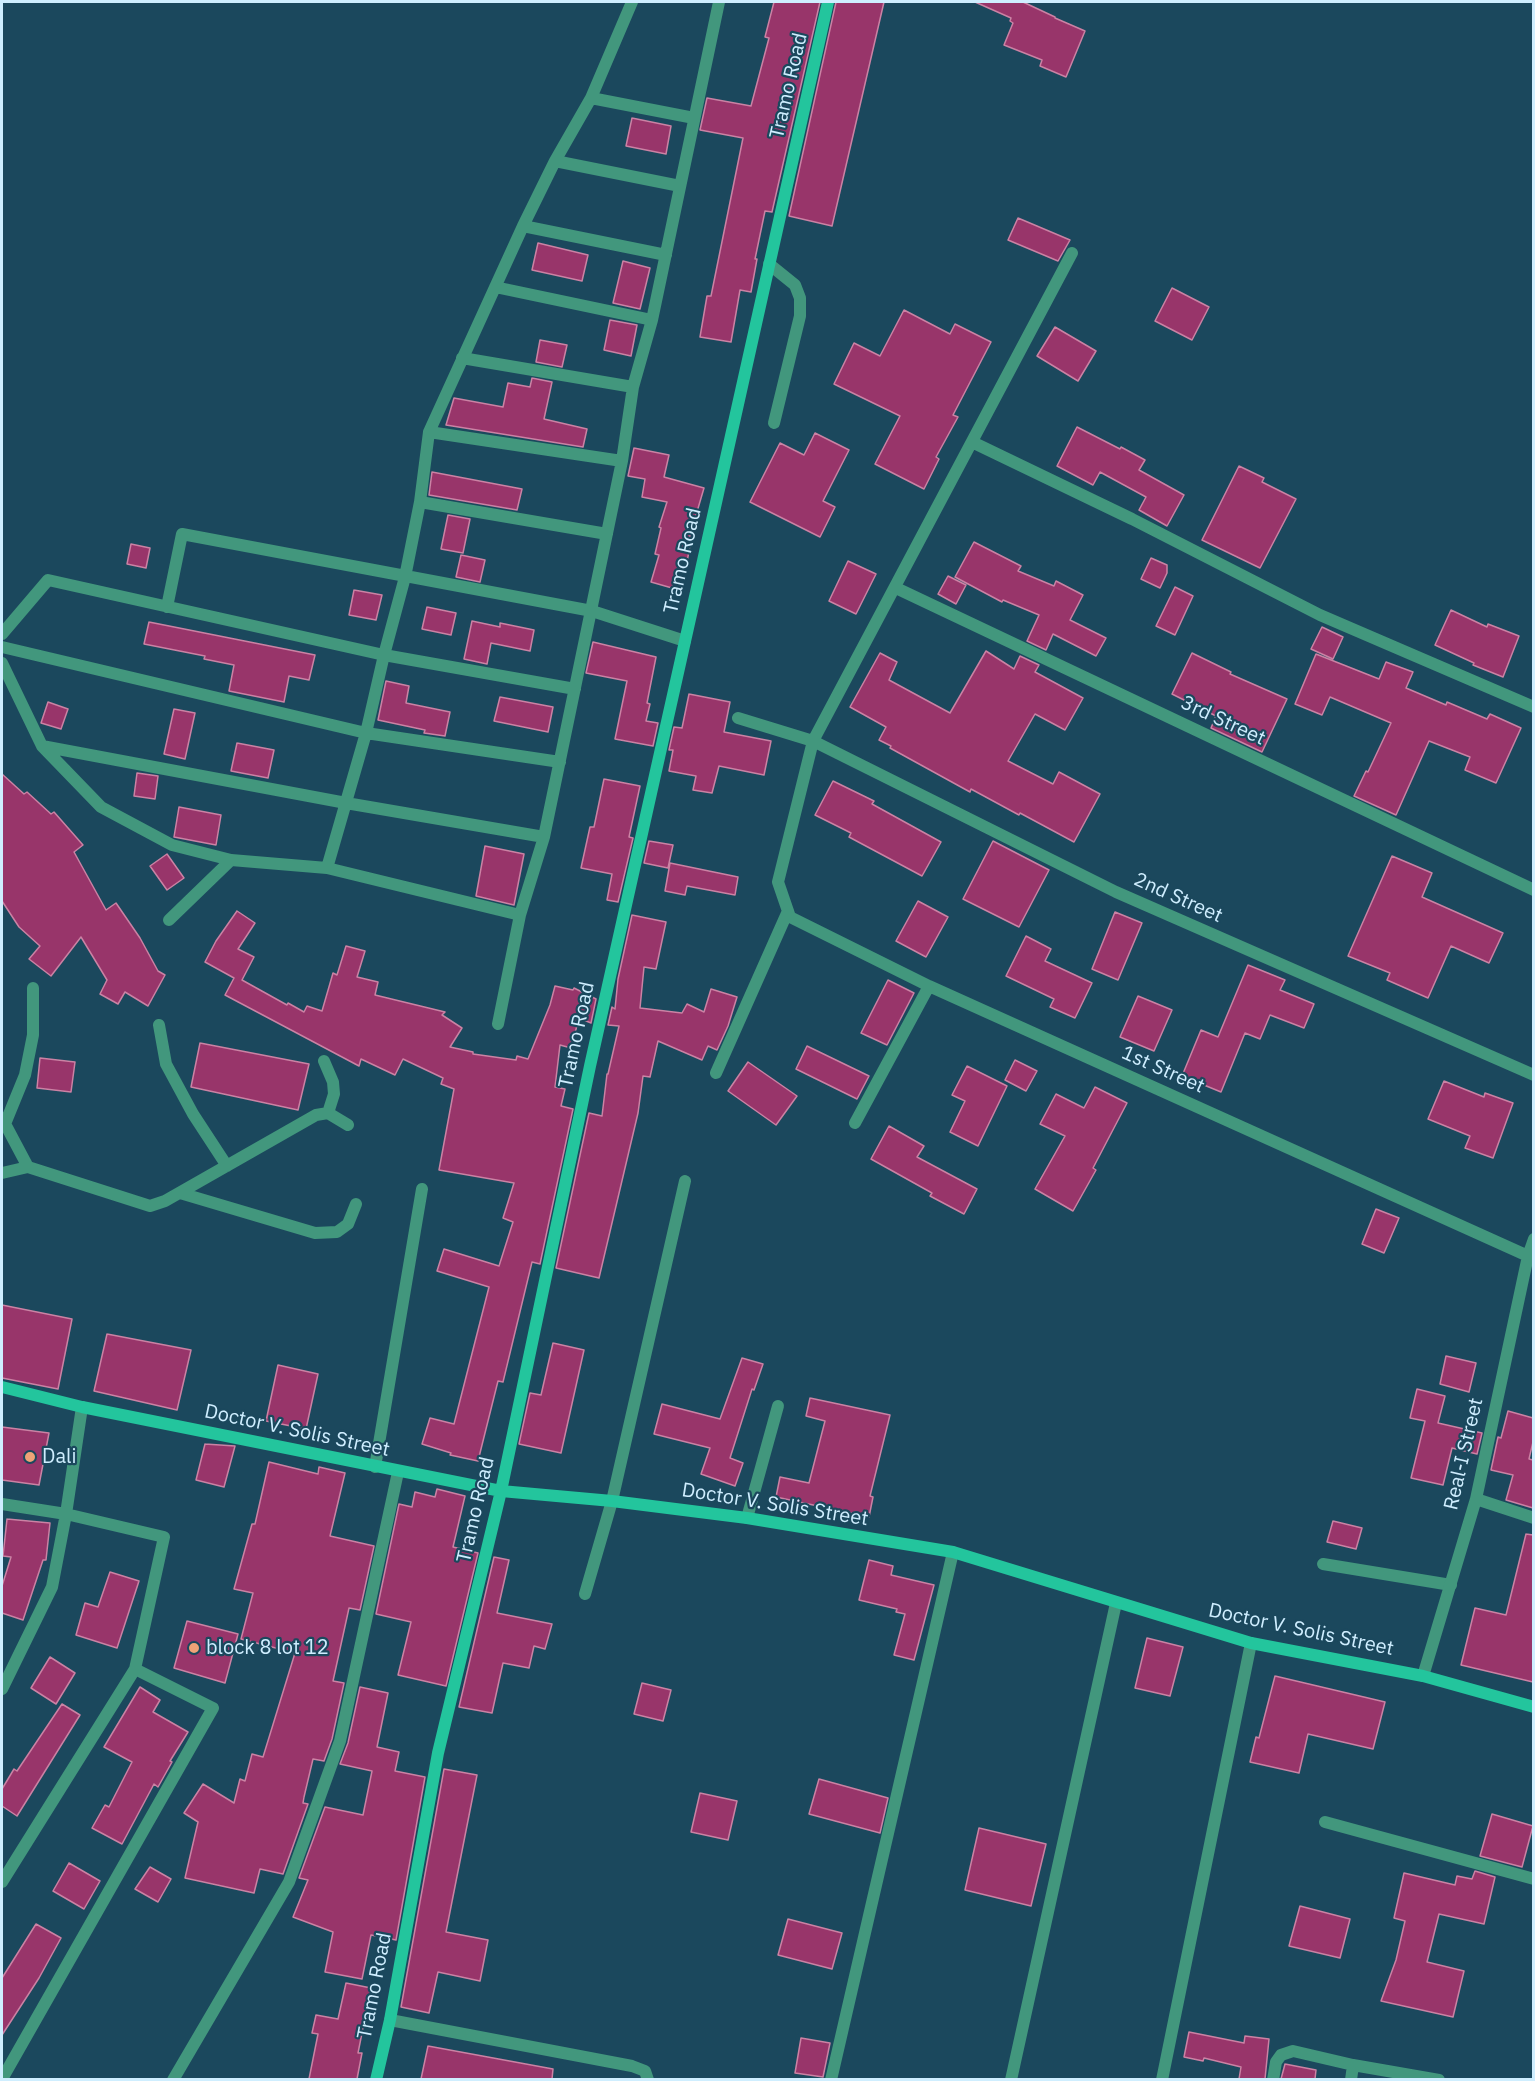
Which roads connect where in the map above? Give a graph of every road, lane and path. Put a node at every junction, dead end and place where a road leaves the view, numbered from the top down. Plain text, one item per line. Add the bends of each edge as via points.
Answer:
1 (632, 2) edge
2 (719, 2) edge
3 (828, 2) edge
4 (591, 98) junction
5 (694, 118) junction
6 (555, 161) junction
7 (680, 186) junction
8 (524, 226) junction
9 (1072, 253) dead end
10 (666, 255) junction
11 (769, 264) junction
12 (495, 287) junction
13 (652, 320) junction
14 (462, 358) junction
15 (633, 387) junction
16 (774, 423) dead end
17 (429, 432) junction
18 (972, 442) junction
19 (622, 461) junction
20 (420, 502) junction
21 (607, 534) junction
22 (405, 577) junction
23 (896, 588) junction
24 (167, 607) junction
25 (591, 611) junction
26 (2, 634) edge
27 (685, 641) junction
28 (2, 647) edge
29 (384, 655) junction
30 (2, 663) edge
31 (575, 689) junction
32 (1533, 707) edge
33 (738, 718) dead end
34 (366, 733) junction
35 (813, 741) junction
36 (42, 746) junction
37 (560, 762) junction
38 (346, 803) junction
39 (544, 837) junction
40 (231, 860) junction
41 (327, 868) junction
42 (1533, 890) edge
43 (788, 911) junction
44 (520, 915) junction
45 (169, 920) dead end
46 (929, 986) junction
47 (33, 988) dead end
48 (159, 1024) dead end
49 (498, 1024) dead end
50 (324, 1061) dead end
51 (716, 1073) dead end
52 (1533, 1075) edge
53 (328, 1113) junction
54 (3, 1119) edge
55 (855, 1123) dead end
56 (348, 1125) dead end
57 (227, 1166) junction
58 (28, 1167) junction
59 (2, 1173) edge
60 (685, 1181) dead end
61 (422, 1189) dead end
62 (180, 1193) junction
63 (356, 1204) dead end
64 (1533, 1239) edge
65 (1528, 1256) junction
66 (2, 1387) edge
67 (778, 1406) dead end
68 (82, 1407) junction
69 (375, 1467) junction
70 (398, 1472) junction
71 (501, 1491) junction
72 (1476, 1499) junction
73 (612, 1501) junction
74 (2, 1504) edge
75 (66, 1514) junction
76 (747, 1518) junction
77 (1533, 1518) edge
78 (952, 1552) junction
79 (1323, 1564) dead end
80 (1450, 1585) junction
81 (585, 1594) dead end
82 (1116, 1603) junction
83 (1251, 1643) junction
84 (135, 1669) junction
85 (1424, 1676) junction
86 (2, 1689) edge
87 (1533, 1707) edge
88 (1325, 1822) dead end
89 (1533, 1879) edge
90 (2, 1882) edge
91 (390, 2020) junction
92 (1353, 2066) junction
93 (2, 2079) edge
94 (173, 2079) edge
95 (376, 2079) edge
96 (648, 2079) edge
97 (831, 2079) edge
98 (1011, 2079) edge
99 (1162, 2079) edge
100 (1273, 2079) edge
101 (1351, 2079) edge
102 (1439, 2079) edge

1 - 4 street
2 - 5 street
3 - 11 street, Tramo Road
4 - 5 street
4 - 6 street
5 - 7 street
6 - 7 street
6 - 8 street
7 - 10 street
8 - 10 street
8 - 12 street
9 - 18 street
10 - 13 street
11 - 16 street via 795,285 800,298 800,316
11 - 27 street, Tramo Road
12 - 13 street
12 - 14 street
13 - 15 street
14 - 15 street
14 - 17 street
15 - 19 street
17 - 19 street
17 - 20 street
18 - 23 street
18 - 32 street via 1320,615
19 - 21 street
20 - 21 street
20 - 22 street
21 - 25 street
22 - 24 street via 182,534
22 - 25 street
22 - 29 street
23 - 35 street
23 - 42 street, 3rd Street
24 - 26 street via 48,580
24 - 29 street
25 - 27 street
25 - 31 street
27 - 71 street, Tramo Road
28 - 34 street
29 - 31 street
29 - 34 street
30 - 36 street
31 - 37 street
33 - 35 street, 2nd Street
34 - 37 street
34 - 38 street
35 - 43 street via 778,882
35 - 52 street, 2nd Street via 1116,892
36 - 38 street
36 - 40 street via 101,807 172,845
37 - 39 street
38 - 39 street
38 - 41 street
39 - 44 street
40 - 41 street
40 - 45 street
41 - 44 street
43 - 46 street, 1st Street via 790,917
43 - 51 street
44 - 49 street
46 - 55 street
46 - 65 street, 1st Street
47 - 54 street via 33,1035 25,1074
48 - 57 street via 166,1064
50 - 53 street via 334,1094
53 - 56 street
53 - 57 street via 315,1115
54 - 58 street
57 - 62 street
58 - 59 street
58 - 62 street via 150,1206
60 - 73 street
61 - 69 street
62 - 63 street via 321,1234 337,1232 348,1224
64 - 65 street, Real-I Street
65 - 72 street, Real-I Street
66 - 68 street, Doctor V. Solis Street
67 - 76 street
68 - 69 street, Doctor V. Solis Street
68 - 75 street
69 - 70 street, Doctor V. Solis Street
70 - 71 street, Doctor V. Solis Street
70 - 94 street via 340,1741 289,1882
71 - 73 street, Doctor V. Solis Street
71 - 91 street, Tramo Road via 438,1753
72 - 77 street
72 - 80 street, Real-I Street
73 - 76 street, Doctor V. Solis Street
73 - 81 street
74 - 75 street
75 - 84 street via 164,1537
75 - 86 street via 52,1587
76 - 78 street, Doctor V. Solis Street
78 - 82 street, Doctor V. Solis Street
78 - 97 street
79 - 80 street
80 - 85 street, Real-I Street
82 - 83 street, Doctor V. Solis Street
82 - 98 street
83 - 85 street, Doctor V. Solis Street
83 - 99 street
84 - 90 street
84 - 93 street via 213,1708
85 - 87 street, Doctor V. Solis Street
88 - 89 street
91 - 95 street, Tramo Road
91 - 96 street via 632,2066 645,2071
92 - 100 street via 1293,2051 1281,2055
92 - 101 street
92 - 102 street

